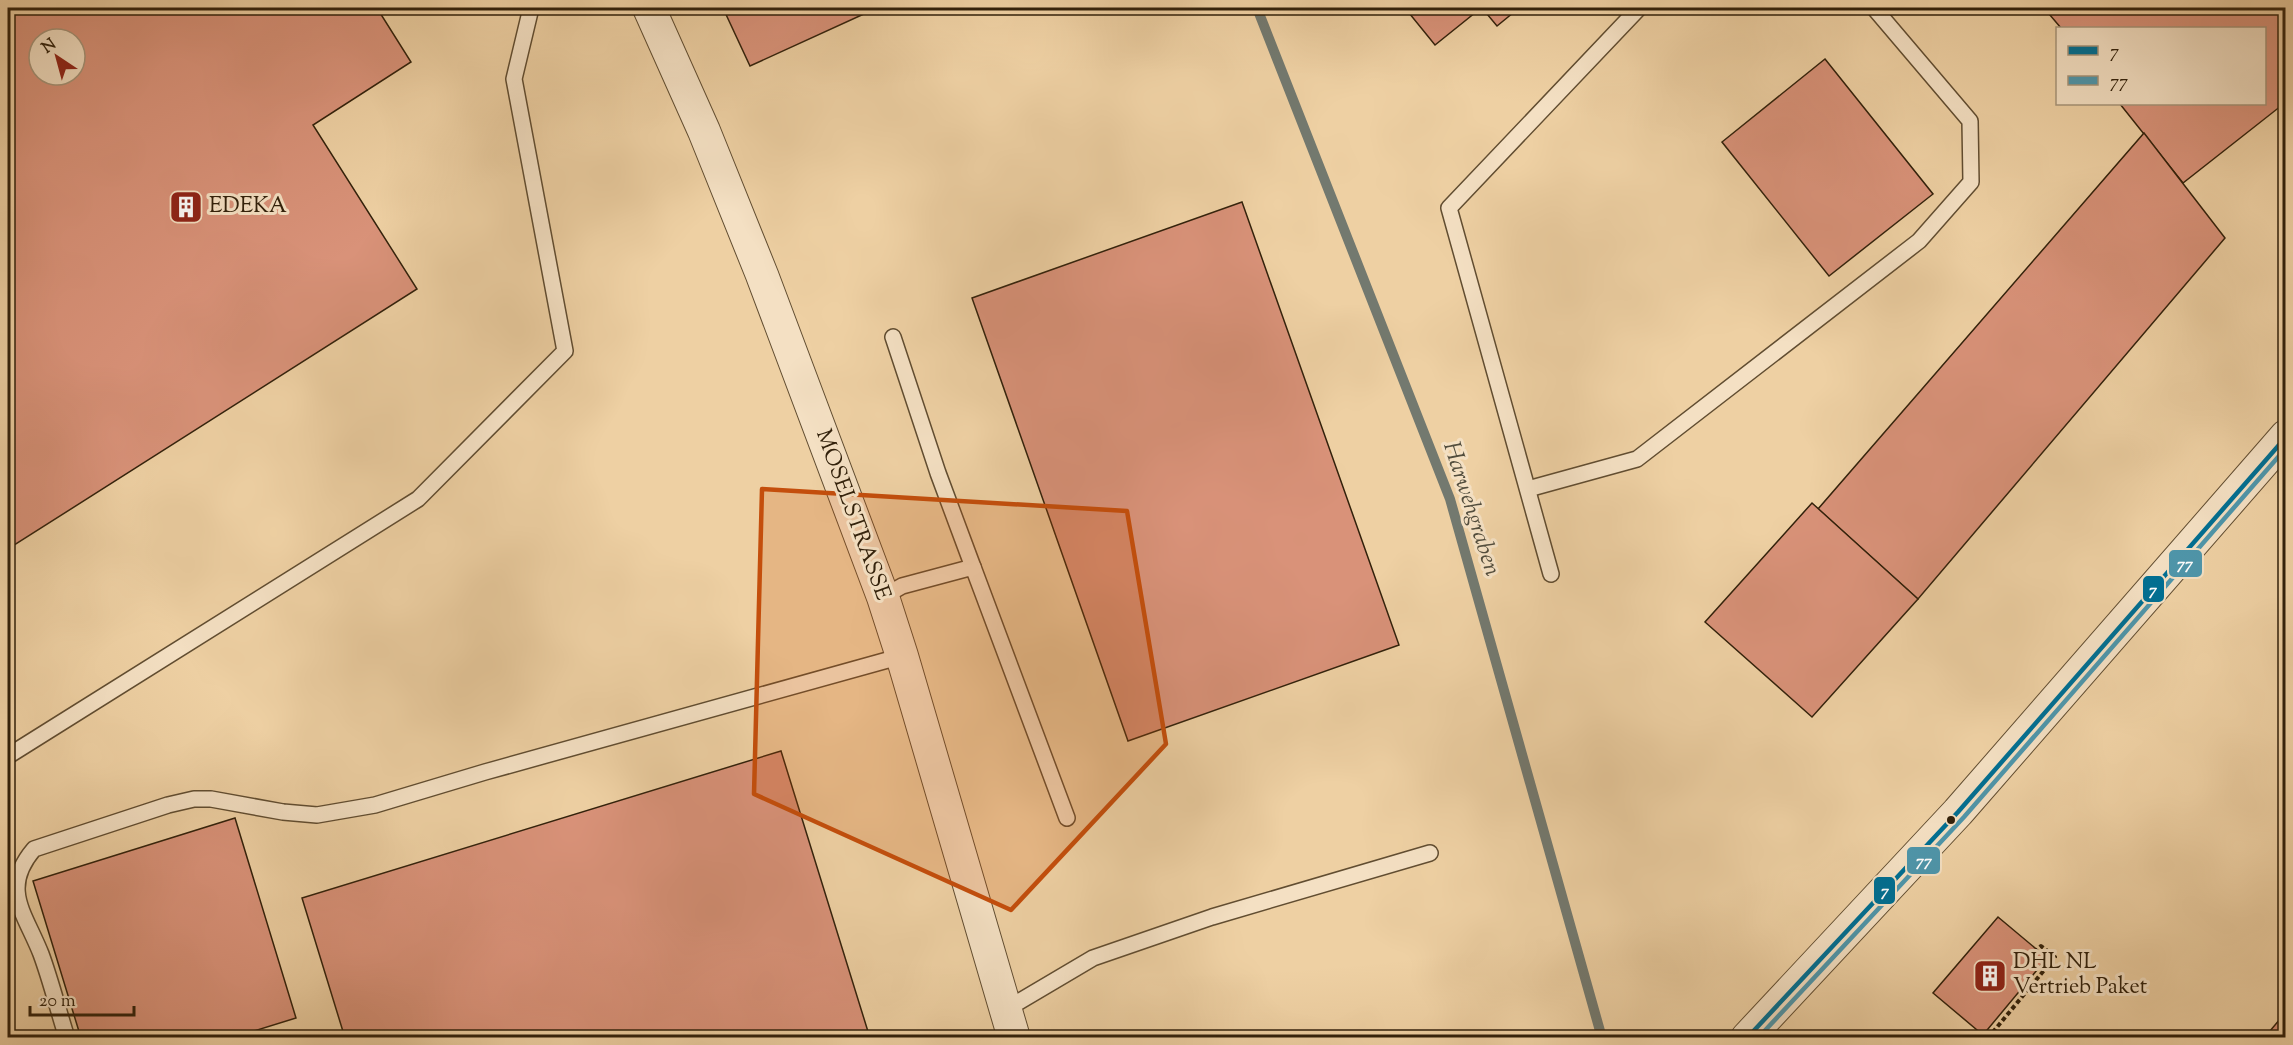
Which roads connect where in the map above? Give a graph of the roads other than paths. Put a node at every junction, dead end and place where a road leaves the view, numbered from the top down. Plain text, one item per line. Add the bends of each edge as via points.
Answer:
1 (531, 8) edge
2 (649, 8) edge
3 (1639, 8) edge
4 (1874, 8) edge
5 (894, 338) dead end
6 (2286, 436) edge
7 (1528, 489) junction
8 (973, 567) junction
9 (1551, 574) dead end
10 (883, 597) junction
11 (902, 656) junction
12 (8, 756) edge
13 (1067, 818) dead end
14 (1430, 853) dead end
15 (1009, 1024) edge
16 (67, 1038) edge
17 (1747, 1038) edge

1 - 12 lane via 514,79 565,351 418,498
2 - 10 street, MOSELSTRASSE via 758,264
3 - 7 lane via 1449,208
4 - 7 lane via 1970,121 1971,182 1919,241 1637,459
5 - 8 lane
6 - 17 street via 1959,812
7 - 9 lane
8 - 10 lane via 902,586
8 - 13 lane
10 - 11 street, MOSELSTRASSE
11 - 15 street, MOSELSTRASSE
11 - 16 lane via 375,806 317,815 194,799 34,849 15,870 12,900 40,952
14 - 15 lane via 1212,917 1093,958

